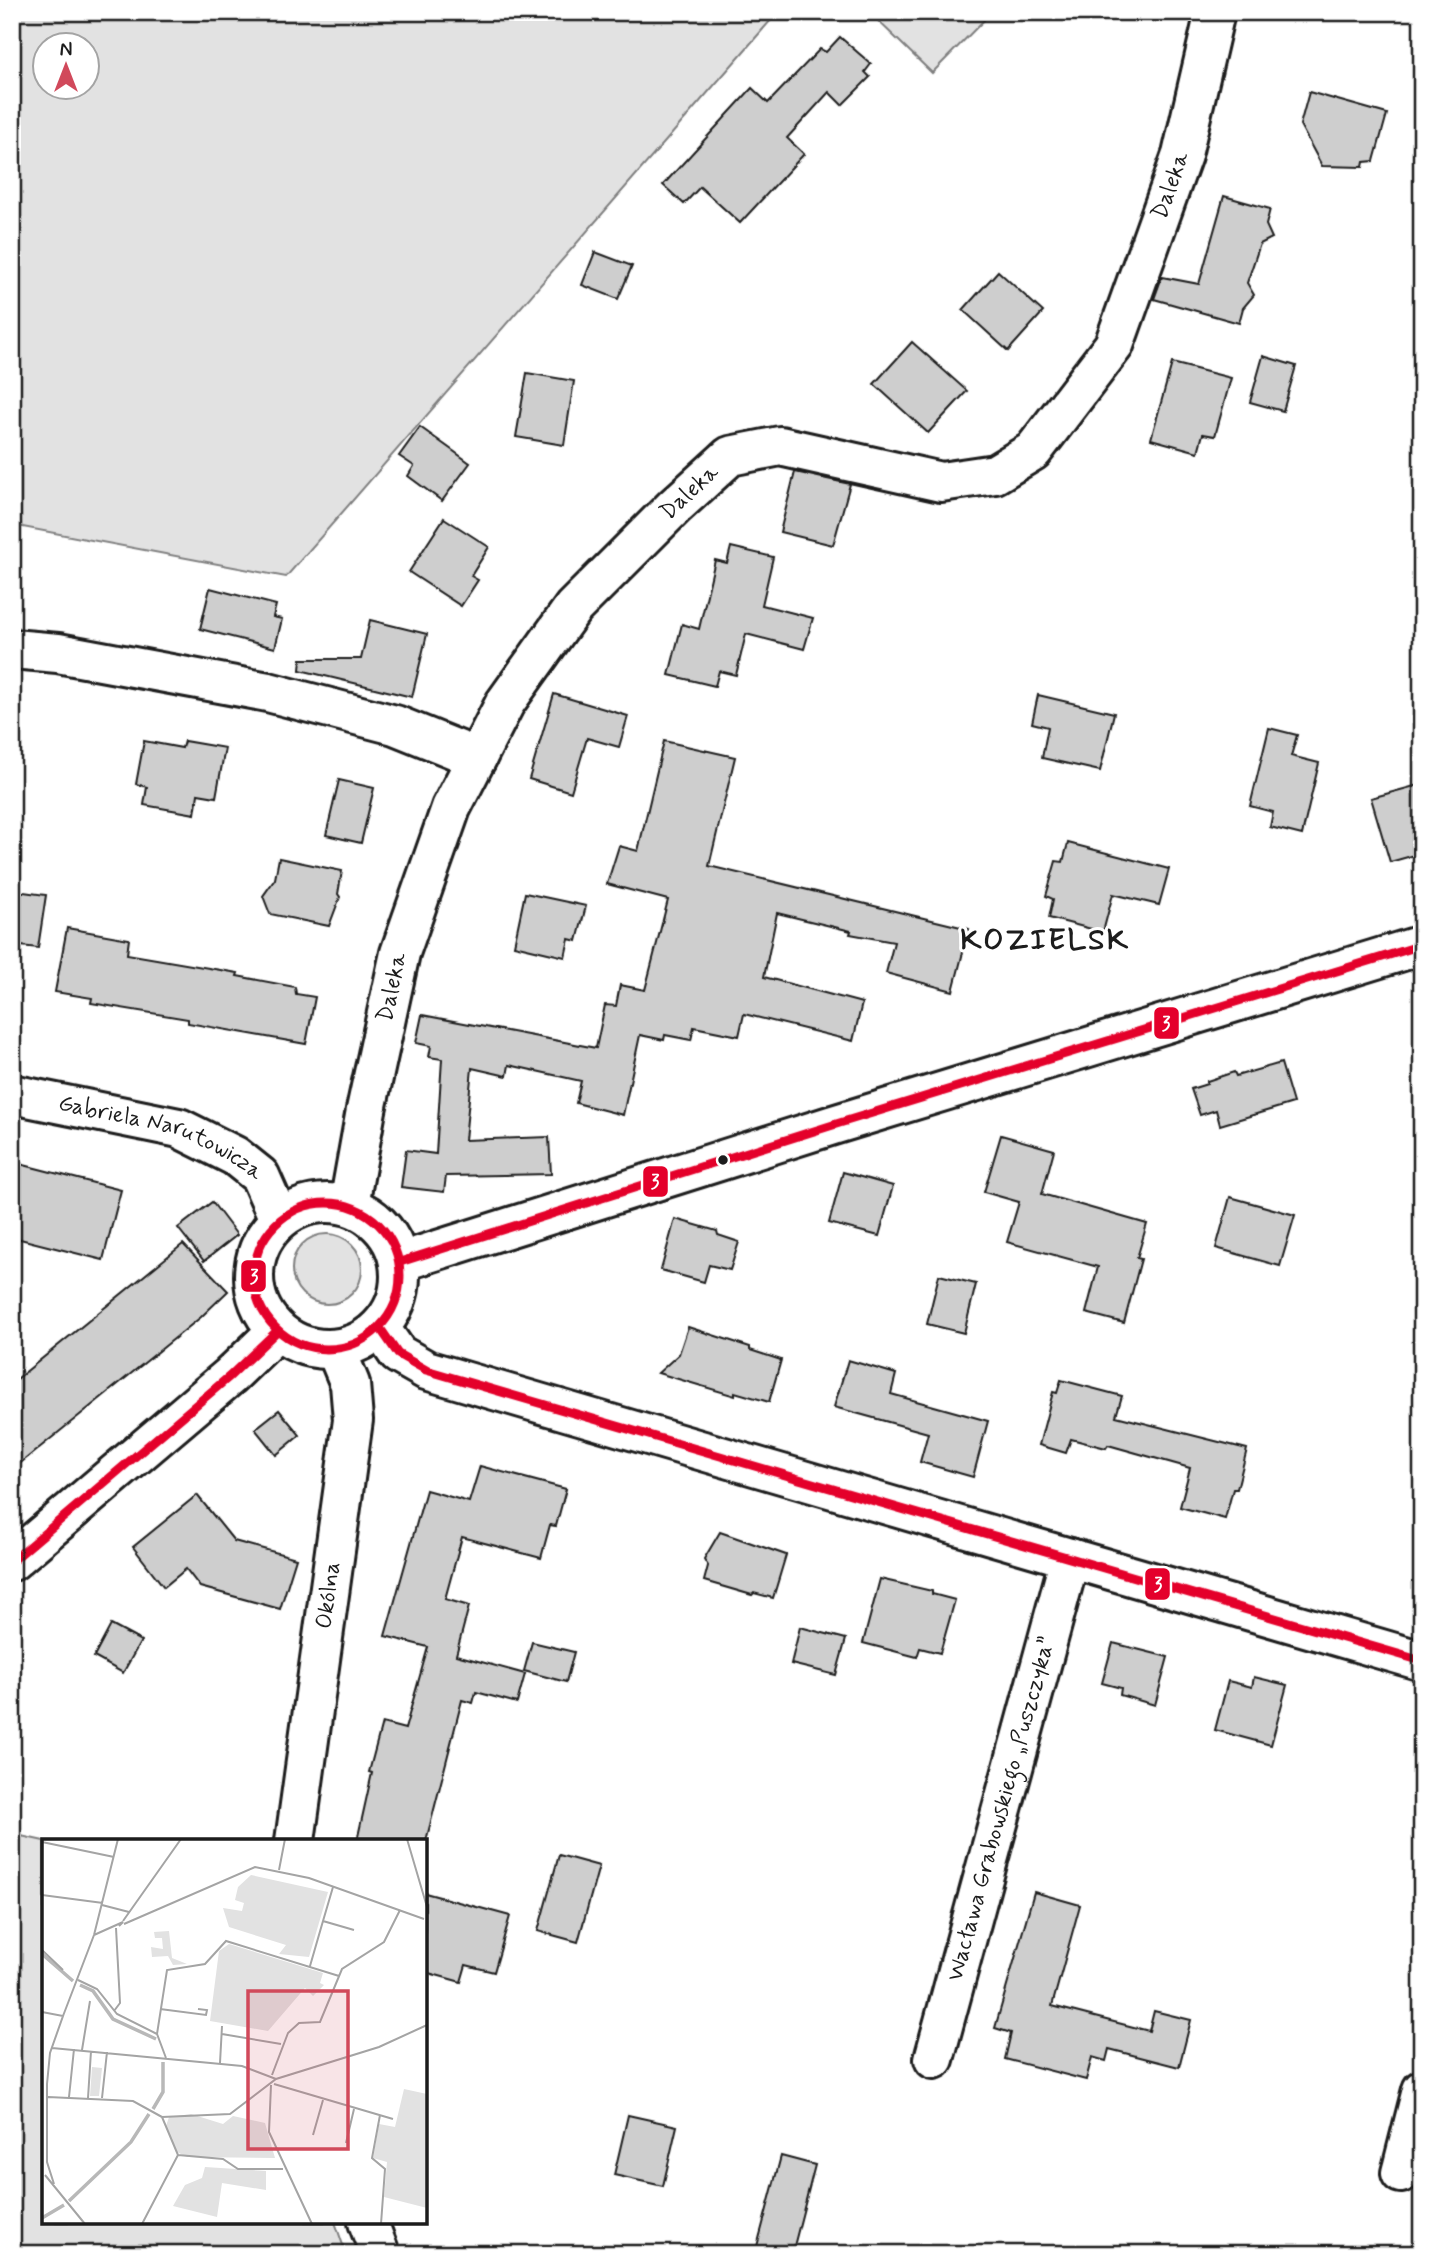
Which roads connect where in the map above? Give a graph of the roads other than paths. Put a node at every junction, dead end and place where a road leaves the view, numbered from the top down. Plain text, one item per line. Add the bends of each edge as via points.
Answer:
1 (1215, 12) edge
2 (12, 649) edge
3 (477, 758) junction
4 (1422, 945) edge
5 (12, 1094) edge
6 (349, 1205) junction
7 (279, 1219) junction
8 (400, 1262) junction
9 (380, 1328) junction
10 (277, 1331) junction
11 (336, 1350) junction
12 (1070, 1558) junction
13 (12, 1561) edge
14 (1422, 1661) edge
15 (295, 1839) edge
16 (934, 2059) dead end
17 (1422, 2090) edge
18 (1401, 2173) dead end
19 (369, 2224) edge
20 (380, 2254) edge

1 - 3 street, Daleka via 1182,155 1114,345 1033,450 995,474 941,482 780,446 730,456 573,608 505,703
2 - 3 street via 58,653 268,692 395,725
3 - 6 street, Daleka via 451,808 400,953
4 - 8 street
5 - 7 street, Gabriela Narutowicza via 179,1128 235,1156 260,1176
6 - 7 street via 323,1202
6 - 8 street via 370,1215 388,1234
7 - 10 street via 262,1239 252,1275 257,1301
8 - 9 street via 394,1308
9 - 11 street via 360,1343
9 - 12 street via 398,1354 426,1370
10 - 11 street via 299,1344
10 - 13 street
11 - 15 street, Okólna via 350,1384 353,1420
12 - 14 street
12 - 16 street, Wacława Grabowskiego „Puszczyka”
17 - 18 street
19 - 20 street

